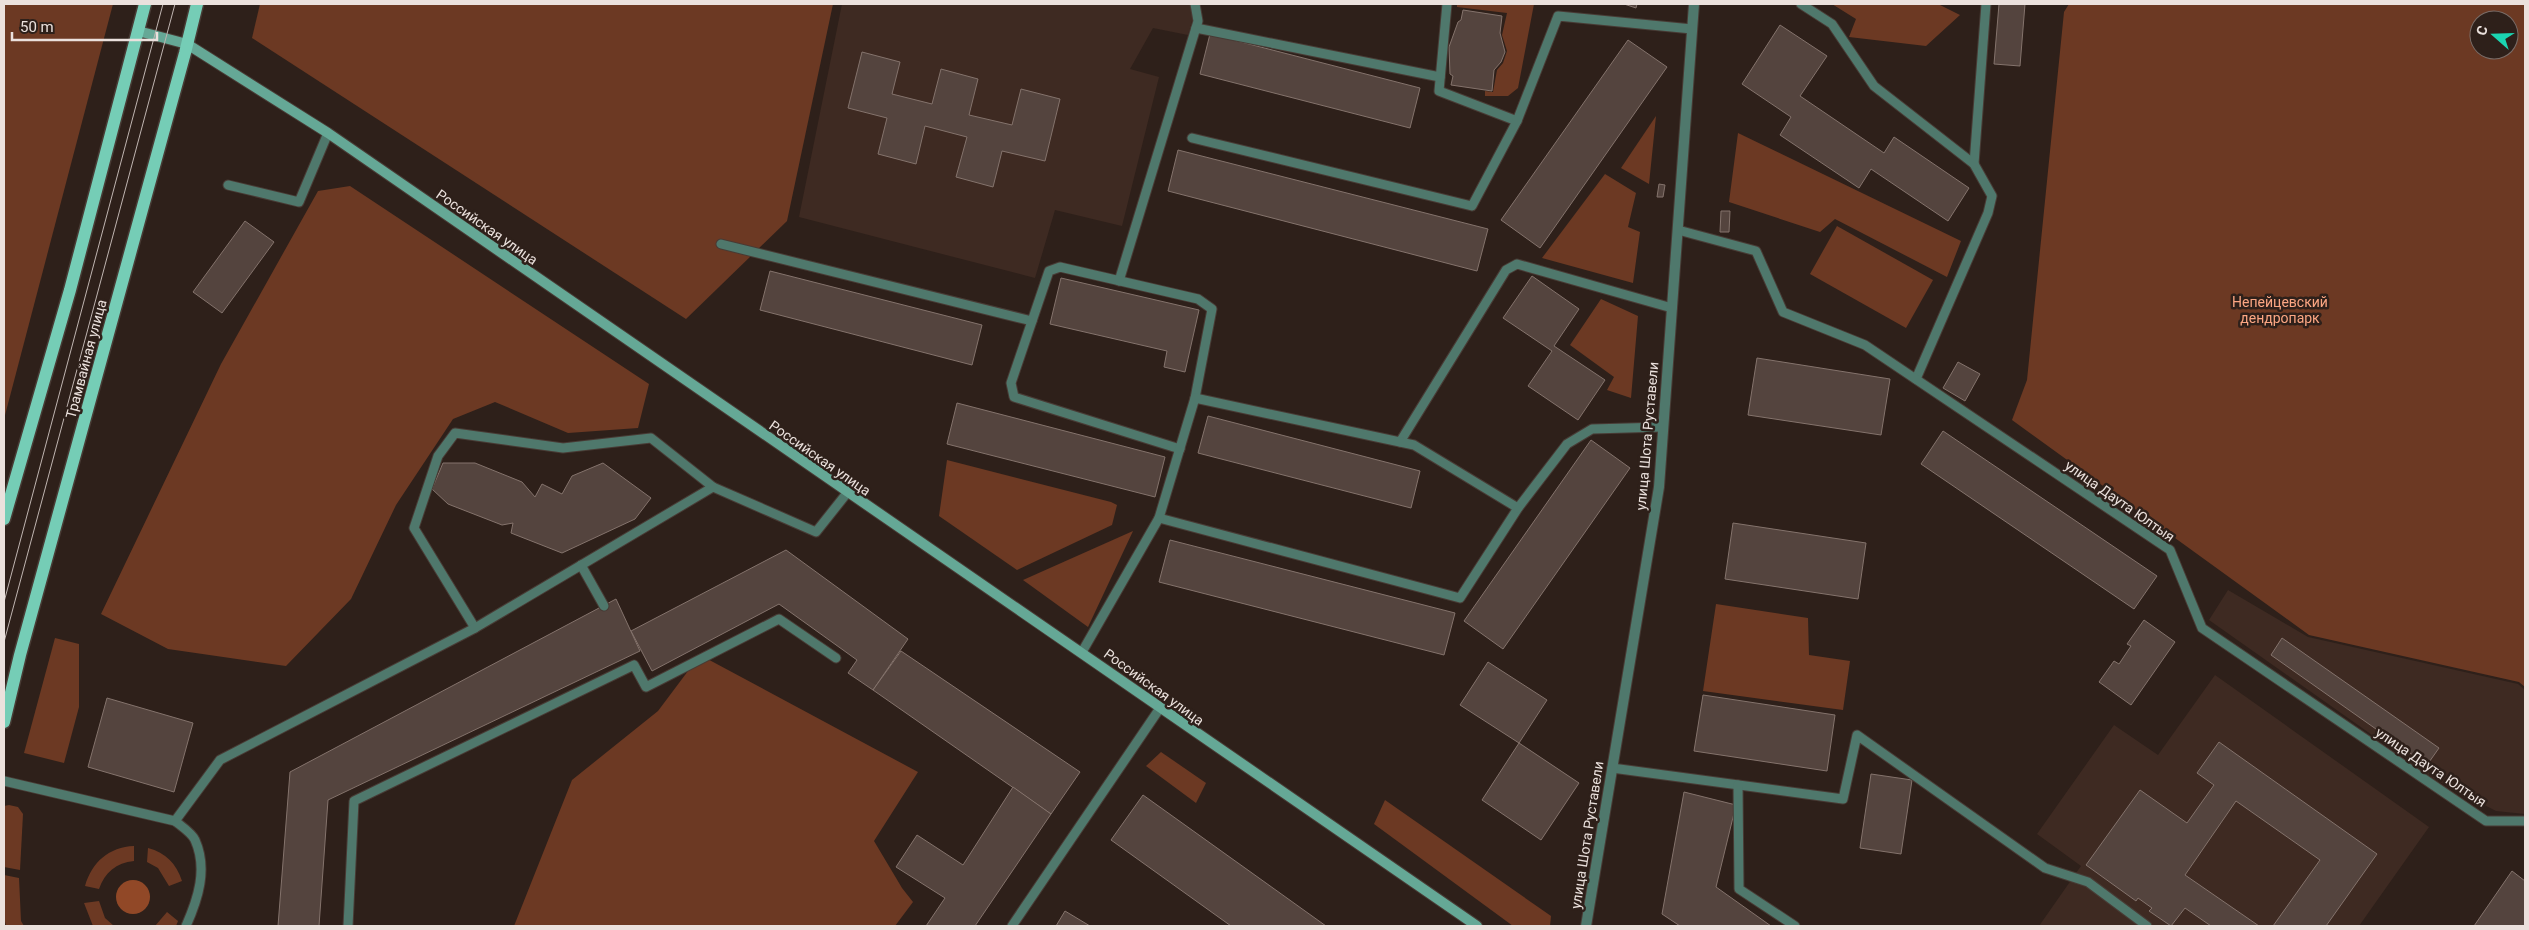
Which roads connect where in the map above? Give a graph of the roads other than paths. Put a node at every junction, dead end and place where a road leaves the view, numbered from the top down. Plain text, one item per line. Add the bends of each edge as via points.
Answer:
1 (145, 4) edge
2 (197, 4) edge
3 (1195, 4) edge
4 (1447, 4) edge
5 (1694, 4) edge
6 (1801, 4) edge
7 (1986, 4) edge
8 (1196, 28) junction
9 (1692, 29) junction
10 (138, 31) junction
11 (187, 44) junction
12 (1440, 78) junction
13 (1517, 121) junction
14 (328, 133) junction
15 (1192, 138) dead end
16 (1974, 164) junction
17 (228, 185) dead end
18 (1678, 230) junction
19 (721, 244) dead end
20 (1119, 281) junction
21 (1672, 308) junction
22 (1032, 321) junction
23 (1916, 379) junction
24 (1195, 398) junction
25 (1663, 427) junction
26 (1400, 442) junction
27 (1180, 449) junction
28 (712, 487) junction
29 (847, 493) junction
30 (1518, 508) junction
31 (1158, 518) junction
32 (4, 519) edge
33 (581, 565) junction
34 (604, 606) dead end
35 (475, 628) junction
36 (1082, 652) junction
37 (836, 658) dead end
38 (1160, 708) junction
39 (4, 722) edge
40 (1612, 768) junction
41 (4, 781) edge
42 (1738, 785) junction
43 (175, 821) junction
44 (2525, 821) edge
45 (186, 926) edge
46 (348, 926) edge
47 (1012, 926) edge
48 (1477, 926) edge
49 (1586, 926) edge
50 (1795, 926) edge
51 (2146, 926) edge

1 - 10 main road
2 - 11 main road, Трамвайная улица
3 - 8 lane
4 - 12 lane
5 - 9 street, улица Шота Руставели
6 - 16 lane via 1832,24 1874,86
7 - 16 lane
8 - 12 lane
8 - 20 lane
9 - 13 lane via 1558,16
9 - 18 street, улица Шота Руставели
10 - 11 main road, Российская улица
10 - 32 main road via 70,290
11 - 14 main road, Российская улица
11 - 39 main road, Трамвайная улица
12 - 13 lane via 1439,90
13 - 15 lane via 1472,206
14 - 17 lane via 299,202
14 - 29 main road, Российская улица
16 - 23 lane via 1992,196 1988,213
18 - 21 street, улица Шота Руставели
18 - 23 lane, улица Даута Юлтыя via 1756,250 1782,312 1865,344
19 - 22 lane
20 - 22 lane via 1060,267 1049,272
20 - 24 lane via 1198,299 1212,309
21 - 25 street, улица Шота Руставели
21 - 26 lane via 1517,264 1506,270
22 - 27 lane via 1011,383 1014,397
23 - 44 lane, улица Даута Юлтыя via 2170,550 2202,628 2486,821
24 - 26 lane
24 - 27 lane
25 - 30 lane via 1592,429 1567,444
25 - 40 street, улица Шота Руставели via 1659,487
26 - 30 lane via 1414,445
27 - 31 lane
28 - 29 lane via 816,532
28 - 33 lane
28 - 35 lane via 651,438 563,448 455,433 438,456 414,528
29 - 36 main road, Российская улица
30 - 31 lane via 1460,598
31 - 36 lane
33 - 34 lane
33 - 35 lane
35 - 43 lane via 220,760
36 - 38 main road, Российская улица
37 - 46 lane via 779,619 646,687 634,664 354,802
38 - 47 lane
38 - 48 main road, Российская улица
40 - 42 lane
40 - 49 street, улица Шота Руставели
41 - 43 lane
42 - 50 lane via 1739,889
42 - 51 lane via 1843,799 1857,736 2044,868 2088,882
43 - 45 lane via 194,838 201,869 198,899

